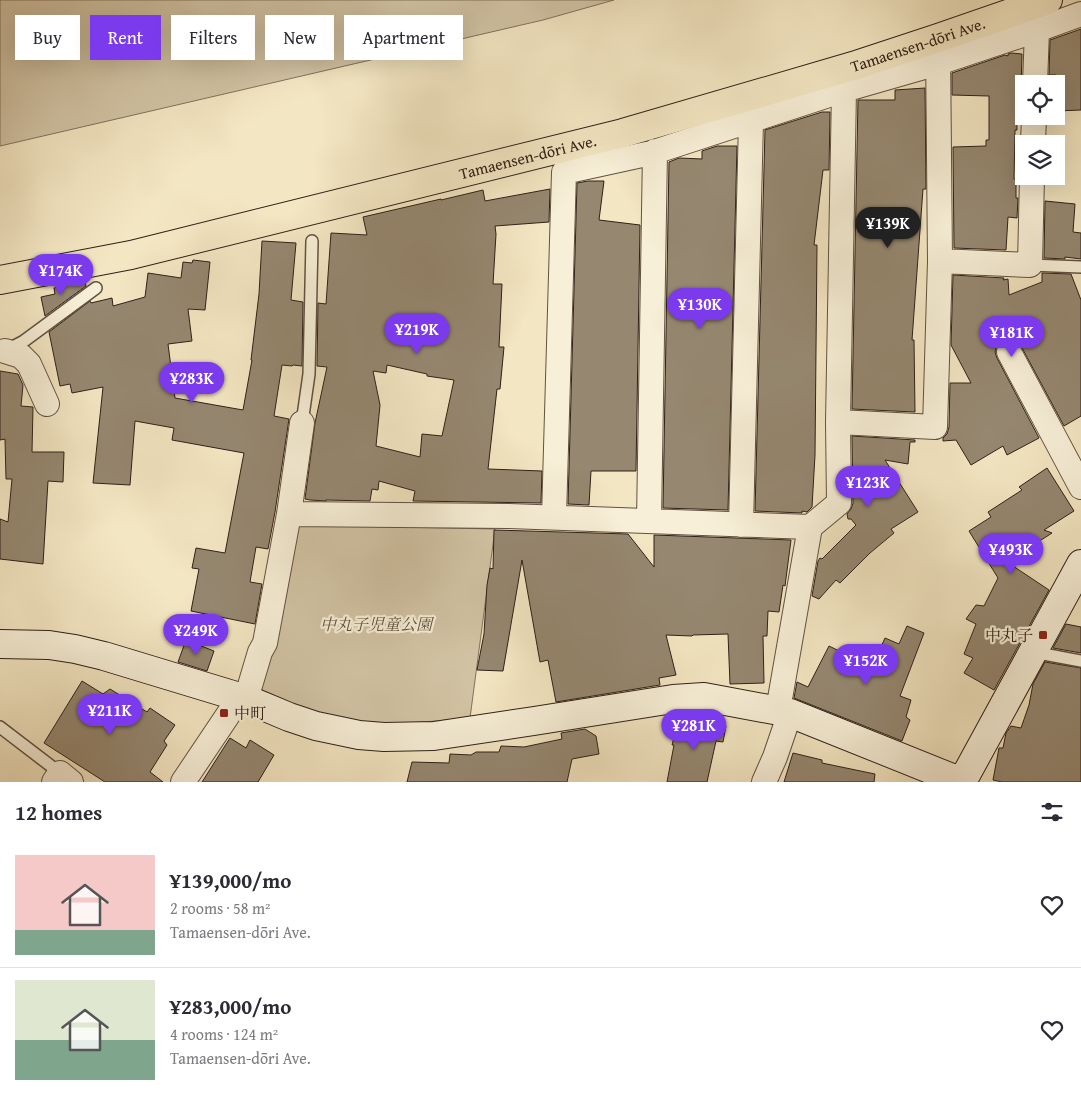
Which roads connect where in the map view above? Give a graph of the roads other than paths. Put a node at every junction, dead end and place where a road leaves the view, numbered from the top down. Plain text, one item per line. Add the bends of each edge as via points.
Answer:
1 (1048, 0) edge
2 (1081, 14) edge
3 (1037, 30) junction
4 (938, 51) junction
5 (1035, 75) edge
6 (844, 90) junction
7 (751, 121) junction
8 (655, 151) junction
9 (1032, 185) edge
10 (312, 241) dead end
11 (940, 261) junction
12 (1030, 265) junction
13 (1081, 267) edge
14 (0, 280) edge
15 (96, 288) dead end
16 (1009, 352) dead end
17 (3, 353) edge
18 (47, 404) dead end
19 (838, 422) junction
20 (302, 423) joint
21 (1081, 487) edge
22 (289, 514) junction
23 (554, 518) junction
24 (648, 521) junction
25 (741, 525) junction
26 (810, 527) junction
27 (1081, 564) edge
28 (0, 644) edge
29 (1033, 652) junction
30 (1081, 661) edge
31 (243, 698) junction
32 (784, 712) junction
33 (0, 727) edge
34 (62, 779) edge
35 (183, 782) edge
36 (764, 782) edge
37 (962, 782) edge

1 - 4 main road, Tamaensen-dōri Ave.
2 - 3 street
3 - 4 street
3 - 5 street
4 - 6 street
4 - 11 street
4 - 14 main road, Tamaensen-dōri Ave. via 853,66 623,133 131,255
6 - 7 street
6 - 19 street
7 - 8 street
7 - 25 street
8 - 23 street via 564,172
8 - 24 street
9 - 12 street
10 - 20 lane via 309,374
11 - 12 street
11 - 19 street via 935,427
12 - 13 lane
15 - 17 lane
16 - 21 street
17 - 18 street via 22,356 29,364
19 - 26 street via 839,503
20 - 22 street
22 - 23 street
22 - 31 street via 265,643
23 - 24 street
24 - 25 street
25 - 26 street
26 - 32 street
27 - 29 street
28 - 31 street via 75,648
29 - 30 lane
29 - 37 street
31 - 32 street via 316,726 384,737 434,736 696,697
31 - 35 street
32 - 36 street via 775,757
32 - 37 street
33 - 34 lane

